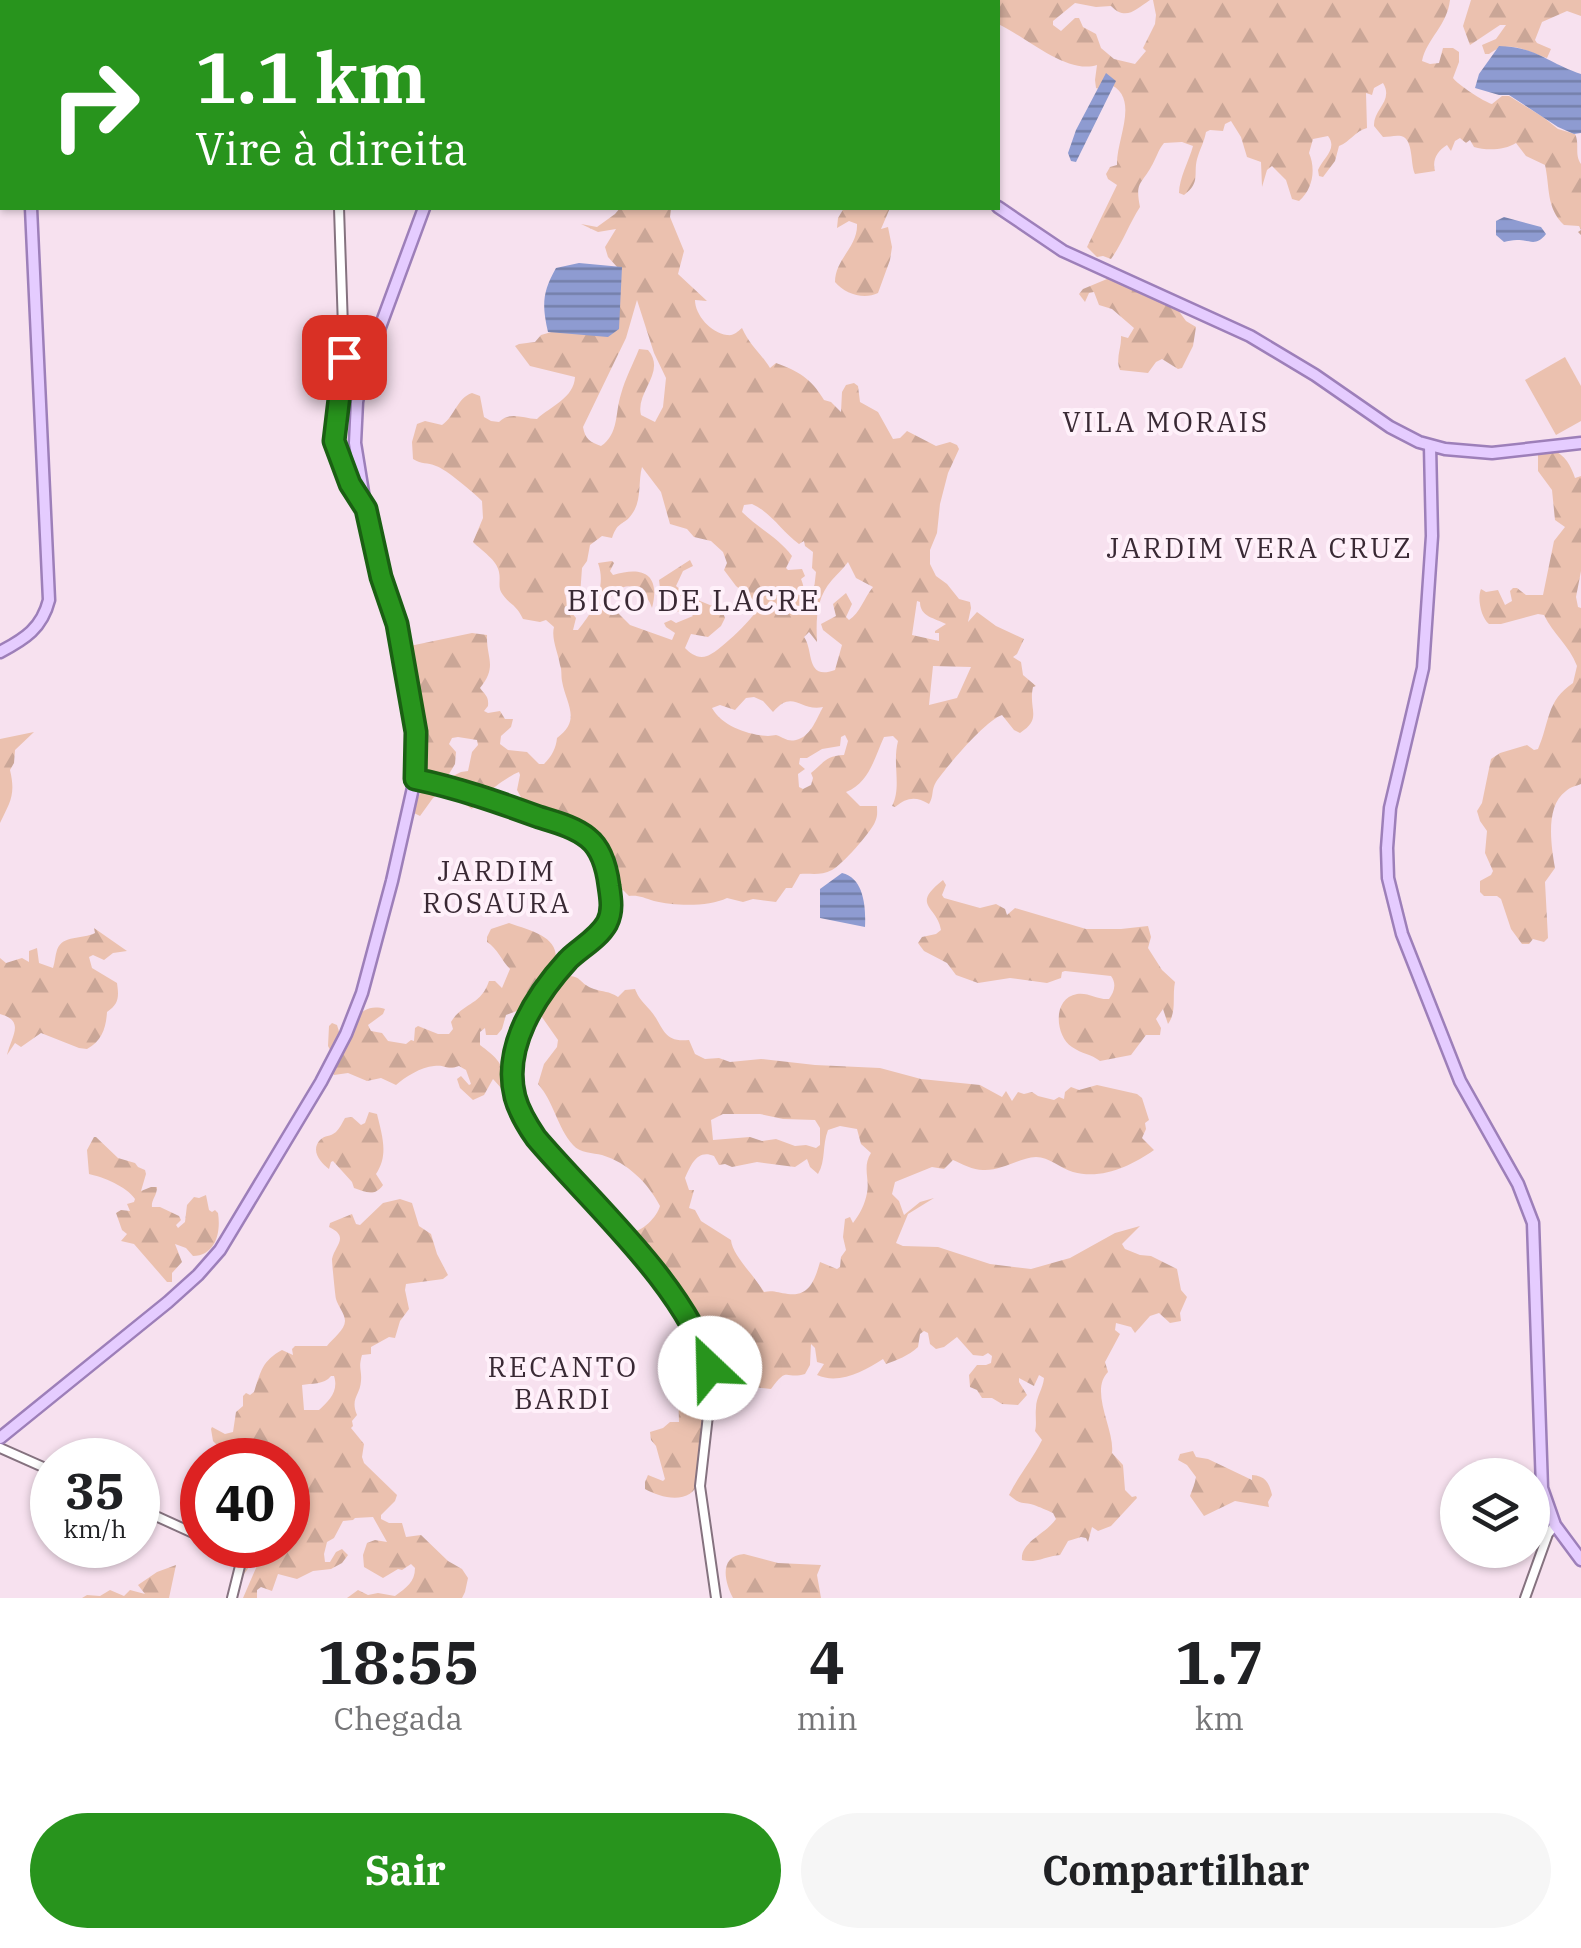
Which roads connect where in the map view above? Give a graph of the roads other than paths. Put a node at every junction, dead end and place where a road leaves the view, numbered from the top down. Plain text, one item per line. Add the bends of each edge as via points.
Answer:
1 (1001, 207) edge
2 (31, 210) edge
3 (340, 210) edge
4 (423, 210) edge
5 (1581, 443) edge
6 (1430, 446) junction
7 (366, 509) junction
8 (0, 652) edge
9 (415, 779) junction
10 (0, 1438) edge
11 (0, 1448) edge
12 (30, 1461) edge
13 (1554, 1525) junction
14 (1581, 1560) edge
15 (240, 1568) edge
16 (232, 1598) edge
17 (716, 1598) edge
18 (1525, 1598) edge

1 - 6 main road via 1063,251 1250,336
2 - 8 main road via 50,586 40,623
3 - 7 street via 344,338 334,441
4 - 7 main road via 359,388 355,443
5 - 6 main road via 1492,453
6 - 13 main road via 1423,668 1390,808 1388,878 1402,934 1454,1064 1533,1223 1540,1478
7 - 9 main road via 401,643 416,732
9 - 10 main road via 346,1034 235,1228 183,1289
9 - 17 street via 568,827 590,838 602,858 612,903 608,919 531,1009 514,1054 514,1096 536,1138 670,1291 705,1352 712,1380 700,1486
11 - 12 street
13 - 14 main road
13 - 18 street
15 - 16 street

